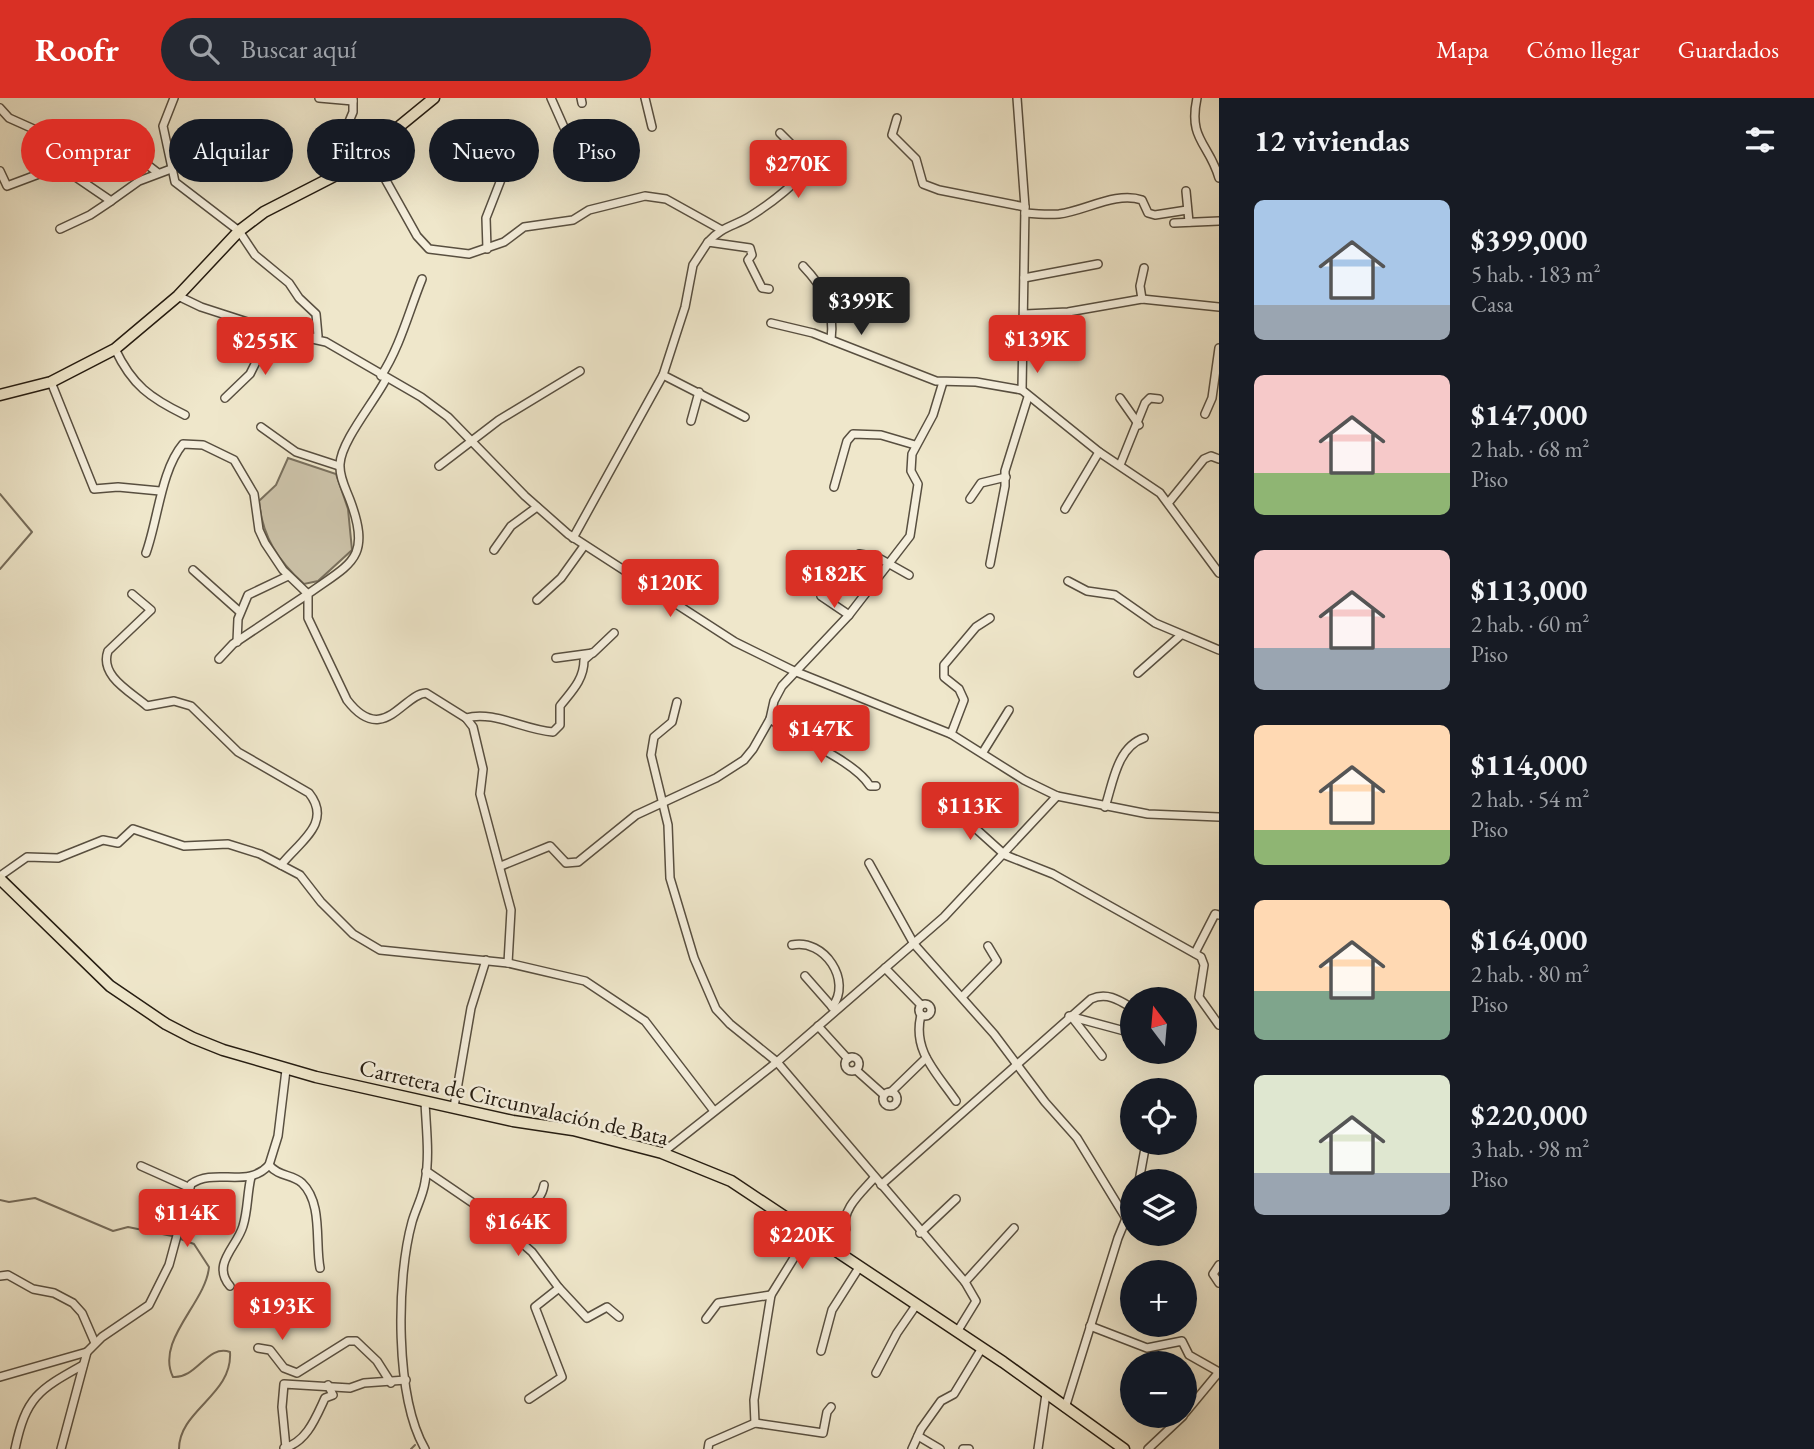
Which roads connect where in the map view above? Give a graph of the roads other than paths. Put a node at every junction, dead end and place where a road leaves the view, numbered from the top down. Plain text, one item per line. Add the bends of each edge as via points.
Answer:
1 (174, 98) edge
2 (319, 98) edge
3 (434, 98) edge
4 (551, 98) edge
5 (645, 98) edge
6 (1017, 98) edge
7 (1197, 98) edge
8 (353, 99) edge
9 (0, 108) edge
10 (897, 118) dead end
11 (350, 119) edge
12 (409, 119) edge
13 (560, 119) edge
14 (21, 123) edge
15 (652, 127) dead end
16 (780, 133) dead end
17 (169, 155) edge
18 (169, 170) edge
19 (0, 171) edge
20 (155, 171) edge
21 (158, 173) junction
22 (1219, 178) edge
23 (21, 181) edge
24 (83, 182) edge
25 (175, 182) edge
26 (323, 182) edge
27 (387, 182) edge
28 (500, 182) edge
29 (1186, 191) dead end
30 (111, 201) junction
31 (1025, 210) junction
32 (1187, 210) junction
33 (1219, 221) edge
34 (1189, 222) junction
35 (1174, 223) dead end
36 (60, 229) dead end
37 (720, 229) junction
38 (239, 231) junction
39 (708, 242) junction
40 (487, 249) junction
41 (1098, 264) dead end
42 (803, 266) dead end
43 (1144, 268) dead end
44 (1024, 278) junction
45 (422, 279) dead end
46 (769, 289) dead end
47 (178, 296) junction
48 (1142, 299) junction
49 (1219, 307) edge
50 (1025, 314) junction
51 (771, 323) dead end
52 (272, 330) junction
53 (312, 338) junction
54 (831, 340) junction
55 (1219, 348) edge
56 (115, 349) junction
57 (580, 371) dead end
58 (663, 375) junction
59 (384, 377) junction
60 (51, 382) junction
61 (943, 382) junction
62 (699, 392) junction
63 (1025, 393) junction
64 (0, 395) edge
65 (225, 398) dead end
66 (1120, 398) dead end
67 (1159, 399) dead end
68 (1205, 414) dead end
69 (185, 415) dead end
70 (745, 417) dead end
71 (691, 421) dead end
72 (1139, 425) junction
73 (261, 426) dead end
74 (471, 439) junction
75 (915, 445) junction
76 (1099, 452) junction
77 (1219, 459) edge
78 (1120, 465) junction
79 (339, 466) junction
80 (439, 466) dead end
81 (1006, 477) junction
82 (834, 487) dead end
83 (160, 491) junction
84 (970, 499) dead end
85 (1169, 502) junction
86 (537, 507) junction
87 (1065, 509) dead end
88 (573, 538) junction
89 (584, 546) junction
90 (494, 550) dead end
91 (146, 553) dead end
92 (859, 554) dead end
93 (890, 564) junction
94 (990, 564) dead end
95 (192, 570) dead end
96 (1219, 573) edge
97 (909, 575) dead end
98 (288, 576) junction
99 (835, 580) dead end
100 (1068, 581) dead end
101 (132, 594) dead end
102 (308, 594) junction
103 (537, 600) dead end
104 (240, 612) junction
105 (849, 615) junction
106 (990, 618) dead end
107 (614, 633) dead end
108 (1181, 635) junction
109 (237, 642) junction
110 (1219, 650) edge
111 (592, 653) junction
112 (556, 658) dead end
113 (219, 659) dead end
114 (794, 671) junction
115 (1138, 673) dead end
116 (677, 702) dead end
117 (1009, 710) dead end
118 (466, 718) junction
119 (770, 719) junction
120 (951, 734) junction
121 (1144, 738) dead end
122 (983, 752) junction
123 (876, 786) dead end
124 (1057, 796) junction
125 (663, 802) junction
126 (1105, 807) junction
127 (954, 809) dead end
128 (1219, 817) edge
129 (1005, 855) junction
130 (869, 863) dead end
131 (281, 865) junction
132 (501, 866) junction
133 (0, 877) edge
134 (1219, 915) edge
135 (914, 944) junction
136 (792, 946) dead end
137 (988, 946) dead end
138 (1195, 953) junction
139 (486, 960) junction
140 (508, 963) junction
141 (885, 968) junction
142 (805, 976) dead end
143 (962, 997) junction
144 (1120, 1001) edge
145 (834, 1009) junction
146 (1070, 1016) junction
147 (1219, 1025) edge
148 (818, 1026) junction
149 (1120, 1030) edge
150 (1102, 1056) dead end
151 (926, 1058) junction
152 (777, 1062) junction
153 (1018, 1064) junction
154 (286, 1070) junction
155 (425, 1101) junction
156 (956, 1101) dead end
157 (454, 1107) junction
158 (714, 1111) junction
159 (662, 1153) junction
160 (269, 1165) junction
161 (141, 1166) dead end
162 (426, 1171) junction
163 (251, 1177) junction
164 (874, 1178) junction
165 (544, 1185) dead end
166 (881, 1185) junction
167 (188, 1187) junction
168 (956, 1199) dead end
169 (1120, 1209) edge
170 (489, 1214) junction
171 (1014, 1228) dead end
172 (810, 1232) junction
173 (920, 1233) junction
174 (1120, 1240) edge
175 (832, 1247) junction
176 (1219, 1265) edge
177 (860, 1266) junction
178 (320, 1268) dead end
179 (0, 1276) edge
180 (965, 1282) junction
181 (1219, 1283) edge
182 (230, 1286) dead end
183 (559, 1288) junction
184 (771, 1294) junction
185 (917, 1304) junction
186 (619, 1317) dead end
187 (706, 1319) dead end
188 (1090, 1326) junction
189 (957, 1332) junction
190 (95, 1343) junction
191 (258, 1348) dead end
192 (982, 1348) junction
193 (821, 1351) dead end
194 (87, 1352) junction
195 (83, 1365) junction
196 (1219, 1372) edge
197 (876, 1373) dead end
198 (0, 1377) edge
199 (406, 1380) junction
200 (391, 1383) junction
201 (328, 1385) junction
202 (1046, 1394) junction
203 (529, 1399) dead end
204 (1197, 1399) edge
205 (831, 1407) dead end
206 (1065, 1408) junction
207 (755, 1423) junction
208 (1170, 1428) edge
209 (918, 1436) junction
210 (284, 1448) edge
211 (15, 1449) edge
212 (61, 1449) edge
213 (425, 1449) edge
214 (708, 1449) edge
215 (912, 1449) edge
216 (940, 1449) edge
217 (963, 1449) edge
218 (969, 1449) edge
219 (1038, 1449) edge
220 (1124, 1449) edge
221 (1148, 1449) edge

1 - 17 street via 163,126
2 - 8 street
3 - 12 main road
4 - 13 street
5 - 15 street
6 - 31 street
7 - 22 street via 1196,134 1212,155
8 - 11 street
9 - 14 street
10 - 31 street via 892,135 916,159 923,184
16 - 37 street via 799,152 805,173 761,209
18 - 21 street
19 - 23 street via 7,186
20 - 21 street
21 - 30 street
24 - 30 street
25 - 38 street
26 - 38 main road via 264,212
27 - 40 street via 425,246 469,254
28 - 40 street via 486,218
29 - 32 street
30 - 36 street
31 - 32 street via 1059,214 1136,198 1155,215
31 - 44 street
32 - 34 street
33 - 34 street
34 - 35 street
37 - 39 street
37 - 40 street via 666,199 634,197 573,220 524,227
38 - 47 main road
38 - 53 street via 255,255 289,283 316,314 318,336
39 - 46 street via 750,248 748,260 762,288
39 - 58 street via 693,265
41 - 44 street
42 - 54 street via 822,287 832,321
43 - 48 street
44 - 50 street
45 - 59 street
47 - 52 street
47 - 56 main road
48 - 49 street
48 - 50 street
50 - 63 street
51 - 54 street
52 - 53 street
52 - 65 street via 250,374
53 - 59 street
54 - 61 street
55 - 68 street via 1212,398
56 - 60 main road
56 - 69 street via 131,379 154,399
57 - 74 street
58 - 62 street
58 - 88 street
59 - 74 street via 435,407
59 - 79 street
60 - 64 main road
60 - 83 street via 93,488
61 - 63 street via 976,382
61 - 75 street via 933,415
62 - 70 street
62 - 71 street
63 - 76 street
63 - 81 street
66 - 72 street
67 - 72 street via 1148,399
72 - 78 street
73 - 79 street via 296,452
74 - 80 street
74 - 86 street
75 - 82 street via 881,435 853,434
75 - 93 street via 911,471 918,484 910,536
76 - 78 street
76 - 87 street
77 - 85 street via 1204,459
78 - 85 street
79 - 102 street via 356,522 358,552 352,562
81 - 84 street via 981,483
81 - 94 street
83 - 91 street via 158,519
83 - 98 street via 183,444 203,445 234,460 254,494 262,537
85 - 96 street
86 - 88 street
86 - 90 street via 511,526
88 - 89 street
89 - 103 street via 561,578
89 - 114 street via 718,632
92 - 93 street via 869,553
93 - 97 street
93 - 105 street
95 - 104 street
98 - 102 street
98 - 104 street via 254,590
99 - 105 street via 820,594
100 - 108 street via 1087,591 1115,595
101 - 131 street via 151,610 108,651 109,674 147,706 174,701 191,706 238,752 309,793 316,802 316,825
102 - 109 street
102 - 118 street via 308,618 347,700 358,711 375,718 395,715 415,696 426,693
104 - 109 street
105 - 114 street
106 - 120 street via 976,627 944,665 944,677 964,700
107 - 111 street
108 - 110 street
108 - 115 street
109 - 113 street
111 - 112 street
111 - 118 street via 584,660 574,692 560,706 560,725 553,732 481,714
114 - 119 street via 774,701
114 - 120 street
116 - 125 street via 675,718 658,731 652,748
117 - 122 street
118 - 132 street via 474,727 482,758 480,794
119 - 123 street via 834,755 870,786
119 - 125 street via 744,760
120 - 122 street
121 - 126 street via 1131,744 1122,758
122 - 124 street
124 - 126 street
124 - 129 street
125 - 132 street via 636,815 578,863 566,863 550,846
125 - 152 street via 670,838 670,878 701,977 721,1016
126 - 128 street
127 - 129 street
129 - 135 street
129 - 138 street via 1054,874
130 - 135 street
131 - 133 street via 228,844 184,846 133,829 118,843 103,840 58,858 27,857
131 - 139 street via 300,875 353,934 380,950
132 - 140 street via 512,919
133 - 154 main road, Carretera de Circunvalación de Bata via 87,966 137,1006 193,1038
134 - 138 street via 1215,914
135 - 141 street
135 - 143 street
136 - 145 street via 813,947 836,970 840,990
137 - 143 street via 997,961
138 - 147 street via 1204,961 1199,997
139 - 140 street
139 - 157 street via 471,1008
140 - 158 street via 585,981 631,1010 645,1021
141 - 145 street
141 - 151 street via 921,1005 917,1039
142 - 145 street
143 - 153 street
144 - 146 street via 1103,995
145 - 148 street
146 - 149 street
146 - 150 street
146 - 153 street
148 - 151 street via 848,1059 847,1068 887,1093
148 - 152 street
151 - 156 street
152 - 158 street
152 - 164 street
153 - 166 street
153 - 169 street via 1077,1138
154 - 155 main road, Carretera de Circunvalación de Bata
154 - 160 street via 278,1136
155 - 157 main road, Carretera de Circunvalación de Bata
155 - 162 street
157 - 159 main road, Carretera de Circunvalación de Bata
158 - 159 street
159 - 172 main road, Carretera de Circunvalación de Bata via 731,1181
160 - 163 street
160 - 178 street via 305,1188 317,1226
161 - 167 street
162 - 170 street
162 - 199 street via 412,1221 403,1285
163 - 167 street via 202,1179
163 - 182 street via 243,1228 224,1263 223,1275
164 - 166 street
164 - 175 street via 848,1211 846,1229
165 - 170 street via 536,1203
166 - 173 street
167 - 190 street via 169,1265 149,1305
168 - 173 street
170 - 183 street via 532,1252
171 - 180 street
172 - 175 main road, Carretera de Circunvalación de Bata
172 - 184 street
173 - 180 street via 940,1249
174 - 188 street
175 - 177 main road, Carretera de Circunvalación de Bata
176 - 181 street via 1213,1274
177 - 185 main road, Carretera de Circunvalación de Bata
177 - 193 street via 835,1304
179 - 190 street via 8,1275 74,1303
180 - 189 street via 976,1301
183 - 186 street via 587,1318 607,1307
183 - 203 street via 535,1307 562,1377
184 - 187 street via 718,1303
184 - 207 street via 754,1400
185 - 189 main road, Carretera de Circunvalación de Bata
185 - 197 street
188 - 196 street via 1147,1348 1182,1341 1189,1355
188 - 206 street
189 - 192 main road, Carretera de Circunvalación de Bata
190 - 194 street
191 - 200 street via 270,1350 284,1368 298,1373 348,1341 356,1341
192 - 202 main road, Carretera de Circunvalación de Bata
192 - 209 street via 954,1394 941,1401
194 - 195 street
194 - 198 street
195 - 211 street via 51,1383 30,1402
195 - 212 street
196 - 204 street
199 - 200 street
199 - 213 street via 411,1415
200 - 201 street via 350,1388
201 - 210 street via 333,1395 325,1398 307,1432
201 - 210 street via 289,1382 282,1386
202 - 206 main road, Carretera de Circunvalación de Bata
202 - 219 street
205 - 207 street via 823,1433
206 - 220 main road, Carretera de Circunvalación de Bata
207 - 214 street via 717,1438
208 - 221 street
209 - 215 street
209 - 216 street
217 - 218 street

